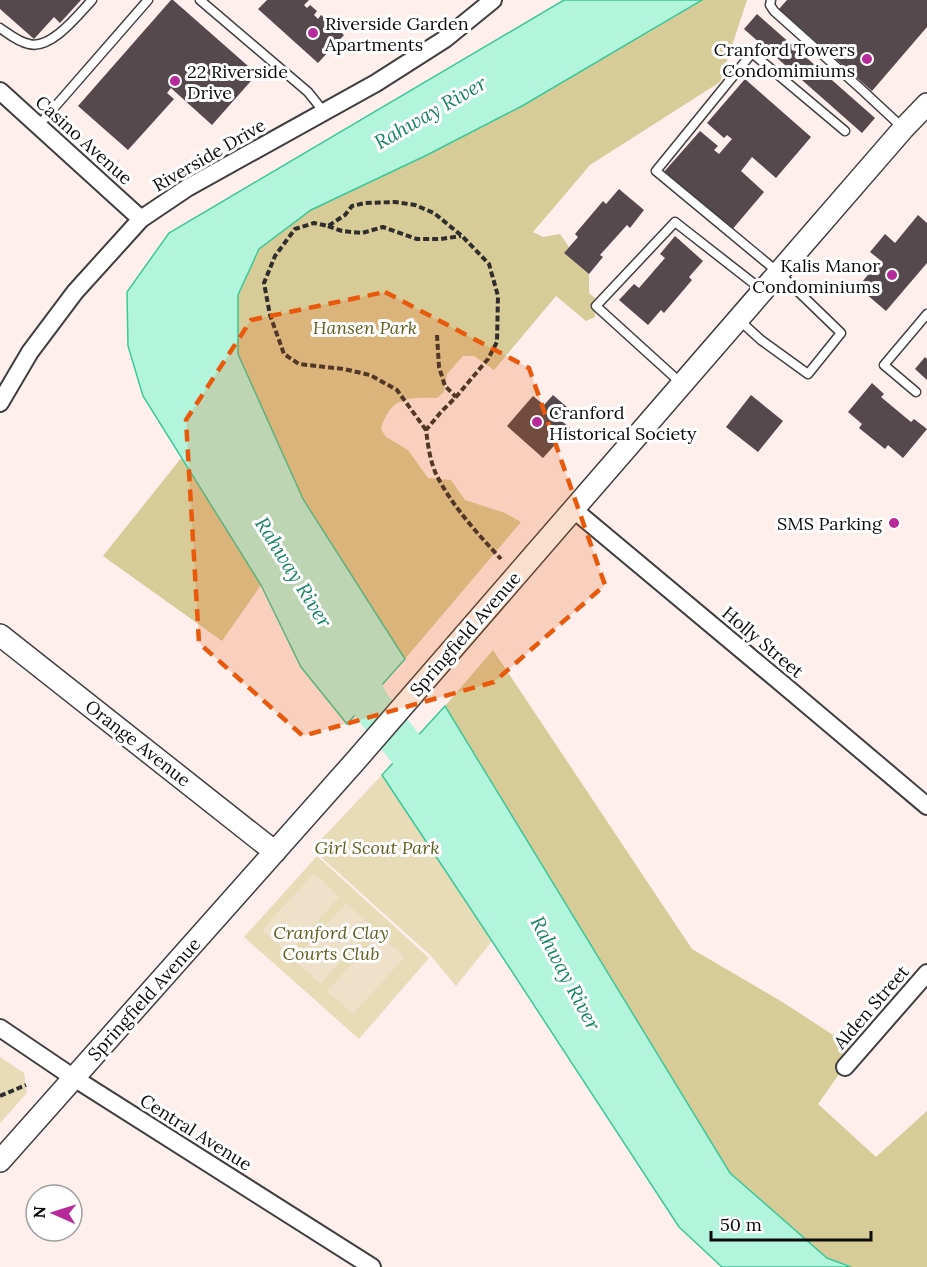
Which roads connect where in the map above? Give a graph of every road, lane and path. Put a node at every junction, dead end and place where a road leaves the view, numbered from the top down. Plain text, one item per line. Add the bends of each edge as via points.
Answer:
1 (92, 0) edge
2 (148, 0) edge
3 (200, 0) edge
4 (493, 0) edge
5 (771, 0) edge
6 (0, 28) edge
7 (0, 91) edge
8 (925, 110) edge
9 (324, 112) junction
10 (39, 125) junction
11 (903, 129) junction
12 (845, 131) dead end
13 (141, 219) junction
14 (328, 226) junction
15 (462, 236) junction
16 (779, 273) junction
17 (764, 291) junction
18 (927, 314) edge
19 (738, 320) junction
20 (437, 335) dead end
21 (682, 384) junction
22 (916, 392) dead end
23 (456, 398) junction
24 (0, 403) edge
25 (426, 430) junction
26 (573, 509) junction
27 (501, 559) dead end
28 (0, 634) edge
29 (927, 806) edge
30 (275, 852) junction
31 (927, 973) edge
32 (0, 1028) edge
33 (845, 1067) dead end
34 (74, 1078) junction
35 (26, 1085) dead end
36 (0, 1096) edge
37 (0, 1161) edge
38 (372, 1267) edge

1 - 6 lane via 54,38 40,45 28,44
2 - 10 lane
3 - 9 lane via 308,92
4 - 9 street, Riverside Drive via 445,39
5 - 11 lane via 774,11
7 - 10 street, Casino Avenue
8 - 11 street, Springfield Avenue
9 - 13 street, Riverside Drive via 187,188
10 - 13 street, Casino Avenue
11 - 16 street, Springfield Avenue
12 - 16 lane via 752,53 656,171
13 - 24 street, Riverside Drive via 75,292 30,352
14 - 15 path via 362,233 383,227 417,239
14 - 15 path via 352,206 405,203 434,213
14 - 25 path via 314,223 295,229 275,256 264,284 284,354 299,364 370,375 397,390
15 - 23 path via 489,264 498,296 497,342
16 - 17 street, Springfield Avenue
16 - 19 lane via 841,333 808,374
17 - 19 street, Springfield Avenue
17 - 21 lane via 675,222 596,306
18 - 22 lane via 884,365
19 - 21 street, Springfield Avenue
20 - 23 path via 439,367 445,386
21 - 26 street, Springfield Avenue
23 - 25 path
25 - 27 path via 436,475 462,516
26 - 29 street, Holly Street
26 - 30 street, Springfield Avenue
28 - 30 street, Orange Avenue
30 - 34 street, Springfield Avenue
31 - 33 street, Alden Street
32 - 34 street, Central Avenue
34 - 37 street, Springfield Avenue
34 - 38 street, Central Avenue
35 - 36 path

